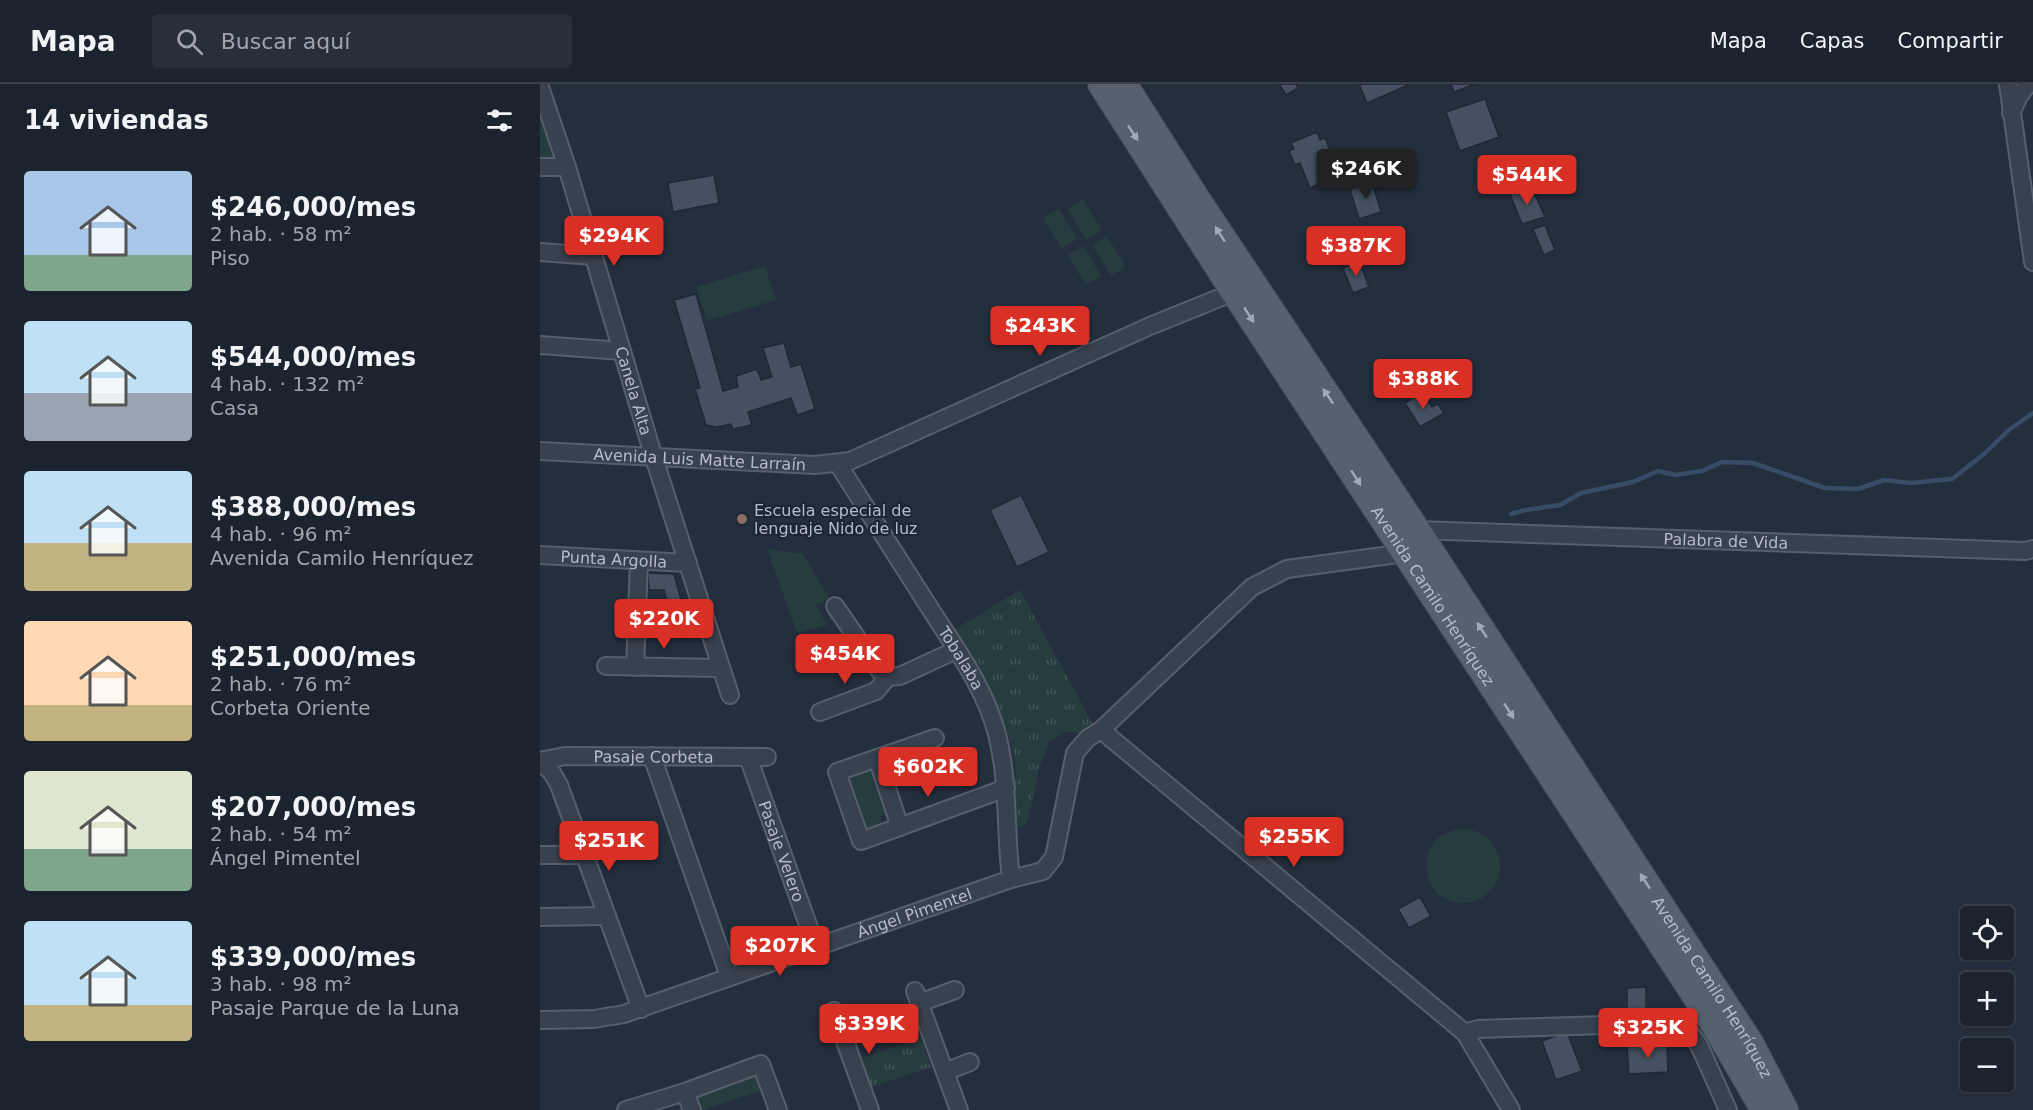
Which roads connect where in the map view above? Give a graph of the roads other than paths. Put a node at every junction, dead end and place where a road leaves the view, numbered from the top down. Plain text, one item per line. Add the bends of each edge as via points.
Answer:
1 (1101, 84) edge
2 (1124, 84) edge
3 (2008, 84) edge
4 (2028, 84) edge
5 (540, 87) edge
6 (2011, 114) junction
7 (540, 166) edge
8 (567, 167) junction
9 (540, 252) edge
10 (593, 256) junction
11 (2033, 262) edge
12 (1234, 292) junction
13 (540, 345) edge
14 (622, 351) junction
15 (540, 451) edge
16 (654, 458) junction
17 (838, 464) junction
18 (1417, 530) junction
19 (2033, 549) edge
20 (1406, 553) junction
21 (540, 555) edge
22 (639, 561) junction
23 (687, 563) junction
24 (540, 568) edge
25 (835, 606) dead end
26 (956, 650) junction
27 (606, 666) dead end
28 (636, 667) junction
29 (722, 668) junction
30 (888, 677) junction
31 (730, 695) dead end
32 (820, 712) dead end
33 (1101, 730) junction
34 (935, 738) dead end
35 (652, 756) junction
36 (748, 757) junction
37 (767, 758) dead end
38 (877, 758) junction
39 (540, 762) edge
40 (1006, 789) junction
41 (900, 827) junction
42 (540, 855) edge
43 (584, 855) junction
44 (1011, 879) junction
45 (607, 916) junction
46 (540, 917) edge
47 (816, 947) junction
48 (729, 976) junction
49 (955, 990) dead end
50 (641, 1009) junction
51 (834, 1011) dead end
52 (540, 1020) edge
53 (1716, 1026) junction
54 (1465, 1033) junction
55 (970, 1062) dead end
56 (945, 1072) junction
57 (685, 1092) junction
58 (626, 1110) edge
59 (692, 1110) edge
60 (778, 1110) edge
61 (870, 1110) edge
62 (958, 1110) edge
63 (1511, 1110) edge
64 (1729, 1110) edge
65 (1764, 1110) edge
66 (1785, 1110) edge

1 -> 12 main road, Avenida Camilo Henríquez
18 -> 2 main road, Avenida Camilo Henríquez
3 - 6 street
4 - 6 street
5 - 8 street, Canela Alta
6 - 11 street
7 - 8 street
8 - 10 street, Canela Alta
9 - 10 street
10 - 14 street, Canela Alta
12 - 17 street, Avenida Luis Matte Larraín
12 -> 20 main road, Avenida Camilo Henríquez
13 - 14 street
14 - 16 street, Canela Alta
15 - 16 street, Avenida Luis Matte Larraín
16 - 17 street, Avenida Luis Matte Larraín
16 - 23 street, Canela Alta
17 - 26 street, Tobalaba
18 - 19 street, Palabra de Vida
66 -> 18 main road, Avenida Camilo Henríquez via 1751,1044
20 - 33 street, Ángel Pimentel via 1287,569 1252,587
20 -> 53 main road, Avenida Camilo Henríquez
21 - 22 street, Punta Argolla
21 - 24 street
22 - 23 street, Punta Argolla
22 - 28 street
23 - 29 street, Canela Alta
25 - 30 street via 879,670
26 - 30 street via 896,678
26 - 40 street, Tobalaba via 990,712
27 - 28 street
28 - 29 street
29 - 31 street, Canela Alta
30 - 32 street via 876,692
33 - 44 street, Ángel Pimentel via 1075,753 1054,857 1043,870
33 - 54 street
34 - 38 street
35 - 36 street, Pasaje Corbeta
35 - 39 street, Pasaje Corbeta via 566,756
35 - 48 street
36 - 37 street, Pasaje Corbeta
36 - 47 street, Pasaje Velero
38 - 41 street
38 - 41 street via 837,772 861,841
39 - 43 street via 555,778
40 - 41 street
40 - 44 street, Tobalaba via 1006,844
42 - 43 street
43 - 45 street
44 - 47 street, Ángel Pimentel
45 - 46 street
45 - 50 street
47 - 48 street, Ángel Pimentel
48 - 50 street, Ángel Pimentel
49 - 56 street via 917,997
50 - 52 street, Ángel Pimentel via 601,1018
51 - 61 street
53 - 64 street via 1717,1059
53 - 65 main road, Avenida Camilo Henríquez
54 - 63 street
54 - 64 street via 1478,1029 1673,1023 1685,1027 1699,1045
55 - 56 street
56 - 62 street
57 - 58 street
57 - 59 street
57 - 60 street via 761,1064

